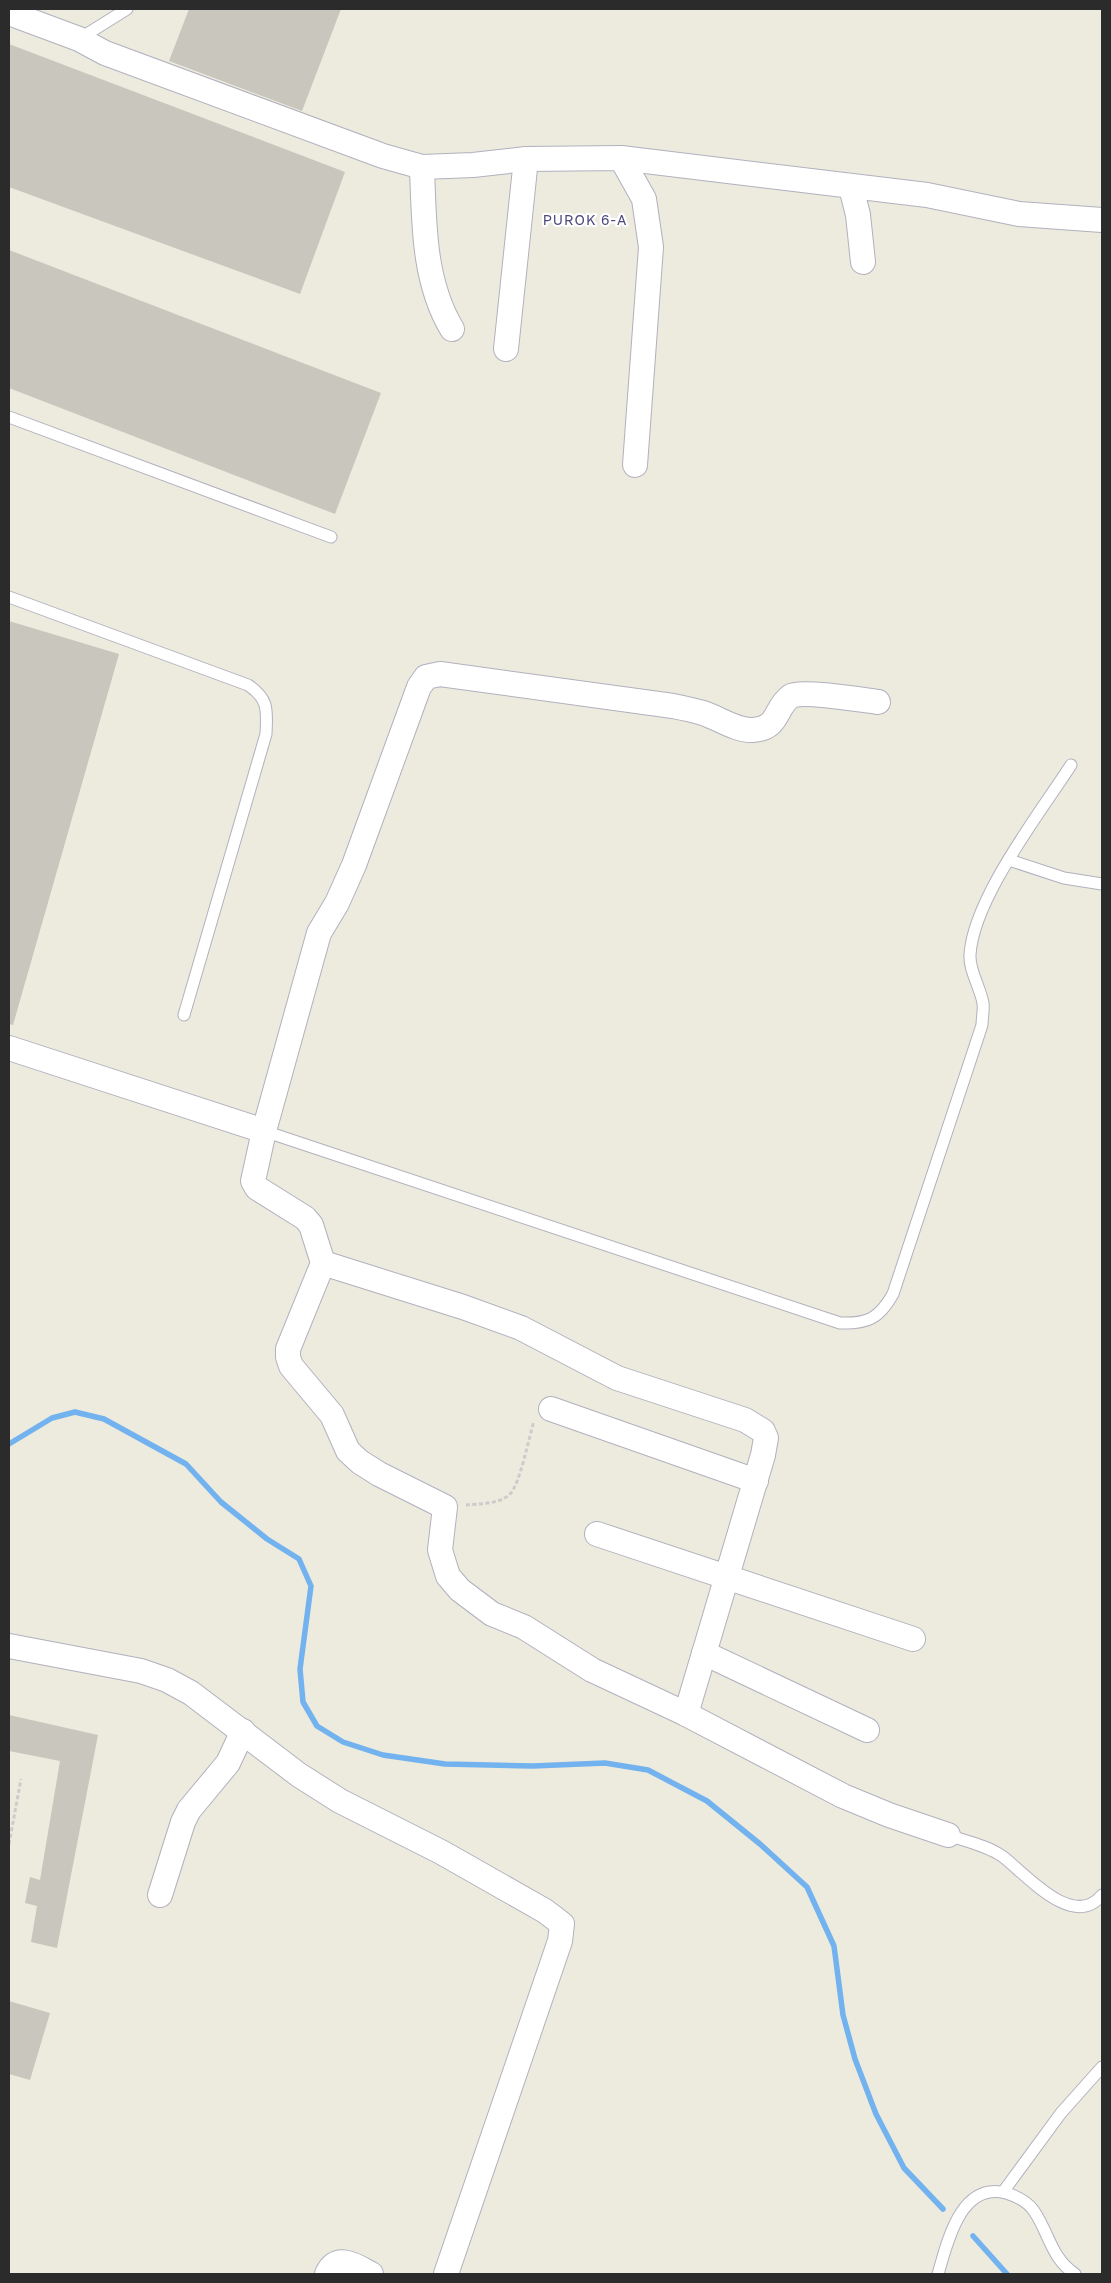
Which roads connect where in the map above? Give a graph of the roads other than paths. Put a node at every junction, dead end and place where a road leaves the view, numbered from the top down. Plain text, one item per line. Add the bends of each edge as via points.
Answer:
1 (127, 9) edge
2 (9, 14) edge
3 (79, 39) junction
4 (621, 158) junction
5 (526, 159) junction
6 (422, 167) junction
7 (851, 187) junction
8 (1097, 226) edge
9 (863, 262) dead end
10 (452, 329) dead end
11 (506, 350) dead end
12 (9, 417) edge
13 (635, 465) dead end
14 (331, 537) dead end
15 (9, 596) edge
16 (878, 702) dead end
17 (1071, 765) dead end
18 (1009, 860) junction
19 (1102, 884) edge
20 (184, 1015) dead end
21 (9, 1048) edge
22 (264, 1131) junction
23 (323, 1263) junction
24 (551, 1409) road end
25 (756, 1481) junction
26 (597, 1534) dead end
27 (728, 1577) junction
28 (913, 1639) dead end
29 (9, 1646) edge
30 (704, 1653) junction
31 (686, 1714) junction
32 (867, 1730) dead end
33 (243, 1731) junction
34 (948, 1835) joint
35 (160, 1895) dead end
36 (1102, 1895) edge
37 (1102, 2067) edge
38 (1003, 2192) junction
39 (327, 2274) edge
40 (371, 2274) edge
41 (446, 2274) edge
42 (938, 2274) edge
43 (1075, 2274) edge

1 - 3 lane
2 - 3 street
3 - 6 street via 114,56 383,156
4 - 5 street
4 - 7 street
4 - 13 street via 644,199 651,247
5 - 6 street
5 - 11 street
6 - 10 street via 431,277 442,313
7 - 8 street via 927,195
7 - 9 street
12 - 14 lane
15 - 20 lane via 248,685 260,693 267,709 266,734
16 - 22 street via 798,693 785,702 772,723 750,730 673,706 440,674 426,677 419,687 354,865 319,933
17 - 18 lane
18 - 19 lane via 1064,878
18 - 22 lane via 990,892 971,942 970,958 983,1003 979,1035 893,1294 886,1307 873,1318 858,1324 840,1323
21 - 22 street
22 - 23 street via 254,1181 257,1188 305,1218 311,1225
23 - 25 street via 521,1328 617,1378 756,1425 766,1438
23 - 31 street via 288,1349 291,1366 332,1415 348,1451 379,1474 445,1508 440,1550 448,1576 460,1590 492,1614 524,1627 592,1670
24 - 25 street
25 - 27 street
26 - 27 street
27 - 28 street
27 - 30 street
29 - 33 street via 141,1671 167,1680 191,1693
30 - 31 street
30 - 32 street
31 - 34 street via 843,1796 889,1816
33 - 35 street via 228,1763 189,1810
33 - 41 street via 340,1801 441,1852 562,1924 560,1941
34 - 36 lane via 1001,1855 1040,1888 1069,1905 1092,1904
37 - 38 lane via 1061,2113
38 - 42 lane via 986,2193 969,2201 948,2241
38 - 43 lane via 1018,2197 1034,2210 1051,2249
39 - 40 street via 336,2263 343,2261

